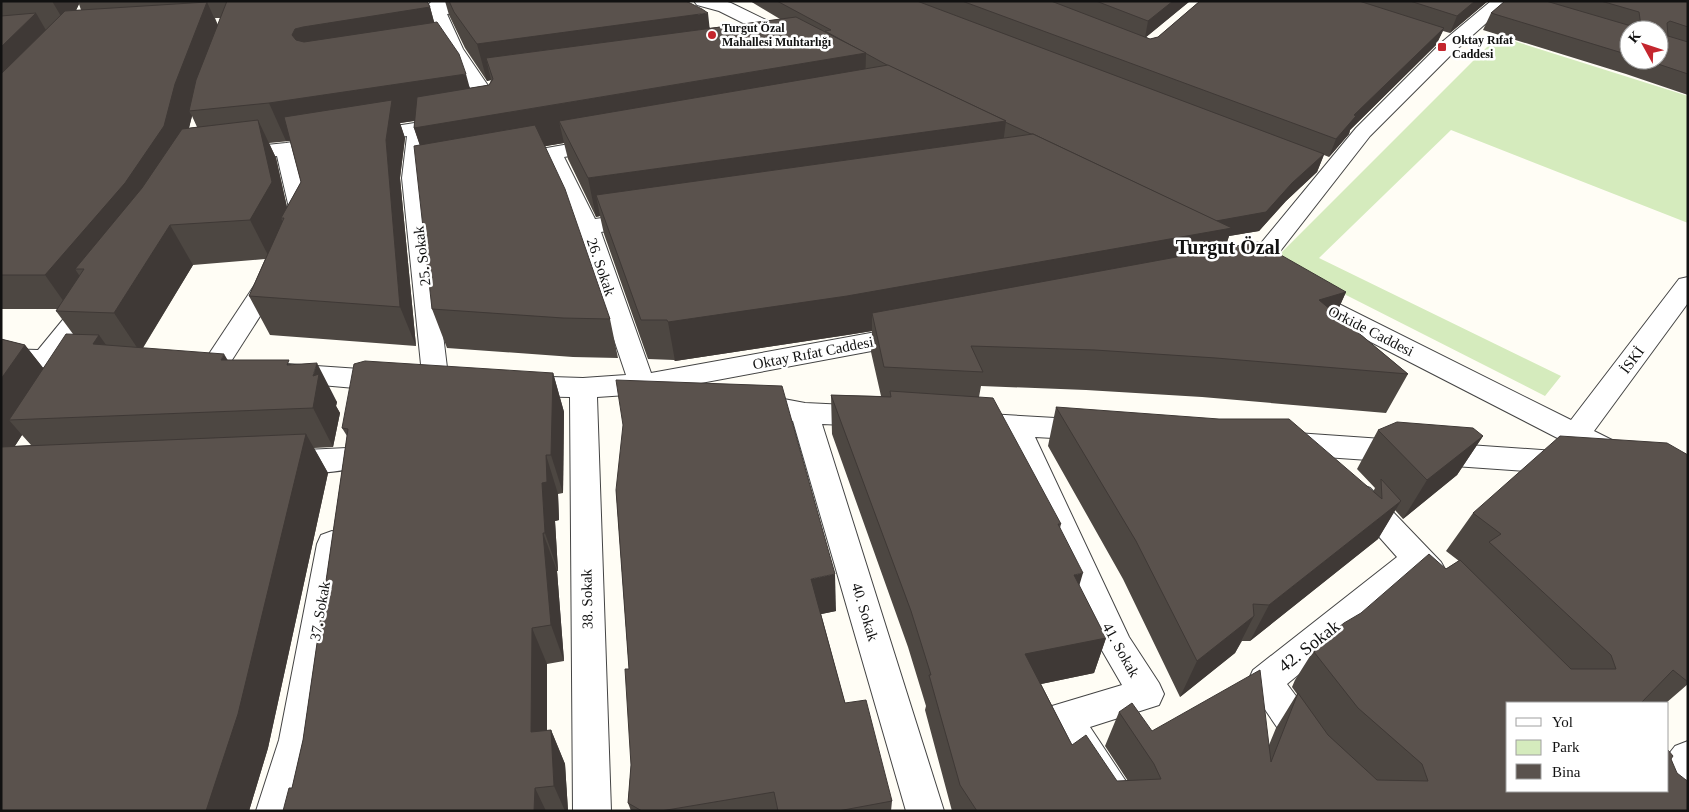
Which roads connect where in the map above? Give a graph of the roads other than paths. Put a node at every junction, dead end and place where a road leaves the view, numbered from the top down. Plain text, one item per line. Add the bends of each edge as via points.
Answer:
1 (703, 1) edge
2 (1508, 2) edge
3 (439, 5) edge
4 (504, 6) edge
5 (376, 13) edge
6 (454, 49) junction
7 (772, 49) edge
8 (435, 52) edge
9 (500, 87) edge
10 (481, 90) junction
11 (418, 128) junction
12 (620, 142) edge
13 (286, 149) junction
14 (552, 154) junction
15 (212, 157) edge
16 (496, 163) edge
17 (657, 217) edge
18 (588, 227) junction
19 (1223, 267) edge
20 (1251, 271) junction
21 (106, 283) edge
22 (1688, 285) edge
23 (937, 329) edge
24 (1, 358) edge
25 (44, 361) junction
26 (642, 384) junction
27 (72, 385) edge
28 (495, 385) edge
29 (583, 388) junction
30 (805, 413) junction
31 (891, 418) edge
32 (948, 421) edge
33 (1015, 425) junction
34 (1115, 432) edge
35 (1576, 434) junction
36 (1254, 441) edge
37 (1314, 445) junction
38 (349, 447) junction
39 (259, 463) edge
40 (1418, 559) junction
41 (1452, 594) edge
42 (1688, 758) edge
43 (1325, 761) edge
44 (1669, 783) edge
45 (275, 811) edge
46 (592, 811) edge
47 (925, 811) edge
48 (1124, 811) edge

1 - 7 street via 726,7 805,47
2 - 20 street via 1446,40 1363,132 1324,165
3 - 4 street
3 - 5 street
3 - 6 street
6 - 8 street
6 - 10 street
9 - 10 street
10 - 11 street via 491,116
11 - 13 street
11 - 38 street, 25. Sokak via 446,384
12 - 14 street
13 - 15 street
13 - 38 street via 304,221 290,248 205,366 253,370
14 - 16 street
14 - 18 street, 26. Sokak
17 - 18 street
18 - 26 street, 26. Sokak
19 - 20 street
20 - 35 street, Orkide Caddesi
21 - 25 street
22 - 35 street, İSKİ
23 - 26 street, Oktay Rıfat Caddesi
24 - 25 street
25 - 27 street via 97,361
26 - 29 street, Oktay Rıfat Caddesi
26 - 30 street
28 - 29 street, Oktay Rıfat Caddesi
29 - 46 street, 38. Sokak
30 - 31 street
30 - 47 street, 40. Sokak
32 - 33 street
33 - 34 street
33 - 48 street, 41. Sokak via 1117,648 1147,694 1064,718
35 - 37 street, Orkide Caddesi via 1635,467
36 - 37 street
37 - 40 street
38 - 39 street
38 - 45 street, 37. Sokak via 298,740
40 - 41 street
40 - 43 street, 42. Sokak via 1265,680
42 - 44 street

